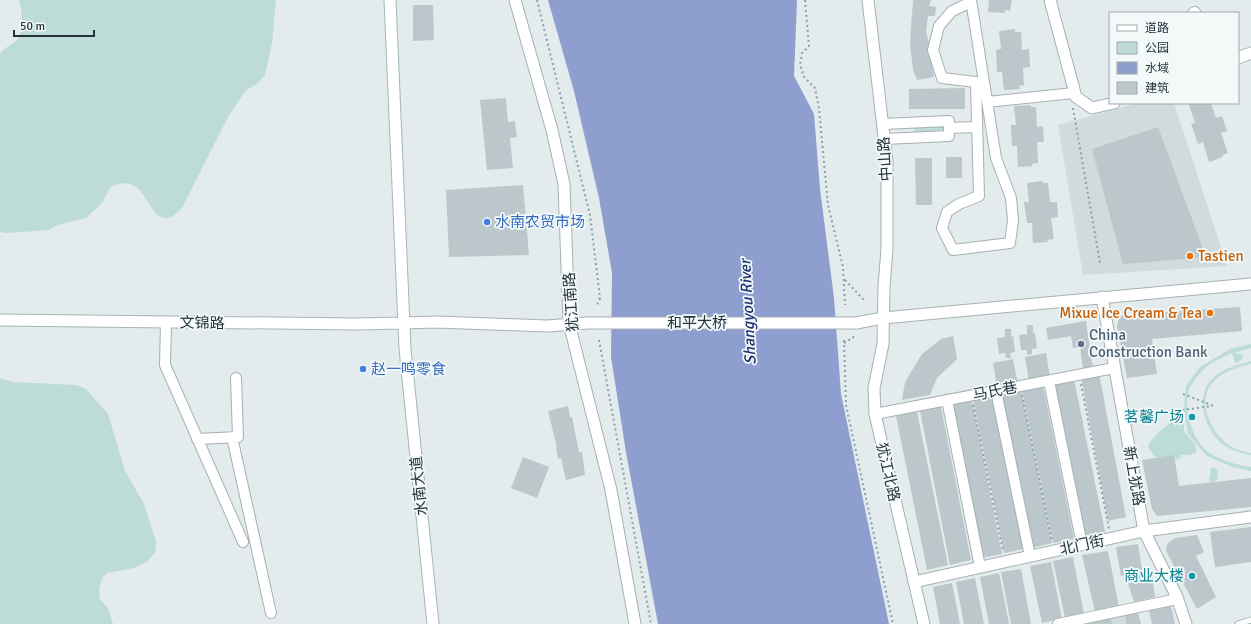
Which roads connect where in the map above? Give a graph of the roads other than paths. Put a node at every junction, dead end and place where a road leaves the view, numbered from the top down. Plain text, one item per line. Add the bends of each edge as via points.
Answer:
1 (390, 0) edge
2 (868, 0) edge
3 (1050, 0) edge
4 (971, 1) edge
5 (516, 2) edge
6 (1251, 53) edge
7 (1239, 58) edge
8 (1074, 93) junction
9 (987, 102) junction
10 (1110, 104) edge
11 (883, 124) junction
12 (976, 126) junction
13 (949, 128) junction
14 (884, 139) junction
15 (1251, 284) edge
16 (1102, 297) junction
17 (883, 318) junction
18 (0, 320) edge
19 (166, 322) junction
20 (404, 322) junction
21 (569, 323) junction
22 (1114, 368) junction
23 (236, 378) dead end
24 (1048, 381) junction
25 (996, 391) junction
26 (947, 400) junction
27 (875, 414) junction
28 (232, 437) junction
29 (197, 439) junction
30 (1251, 517) edge
31 (1144, 531) junction
32 (243, 542) dead end
33 (1082, 545) junction
34 (1030, 556) junction
35 (980, 567) junction
36 (914, 582) junction
37 (1177, 599) junction
38 (271, 613) dead end
39 (1251, 620) edge
40 (433, 624) edge
41 (635, 624) edge
42 (924, 624) edge
43 (1058, 624) edge
44 (1186, 624) edge
45 (1238, 624) edge

1 - 20 street, 水南大道
2 - 11 street, 中山路
3 - 8 street
4 - 9 street
4 - 12 street via 952,11 939,26 933,50 942,78 976,82
5 - 21 street, 犹江南路 via 552,130 564,184
6 - 7 street
8 - 9 street
8 - 10 street via 1092,108
9 - 12 street via 996,158 1011,198 1013,220 1010,244 953,250 942,228 947,212 978,196
11 - 13 street via 949,121
11 - 14 street, 中山路
12 - 13 street
13 - 14 street via 949,136
14 - 17 street, 中山路 via 887,162 887,249
15 - 16 street, 和平大桥
16 - 17 street, 和平大桥
16 - 22 street, 新上犹路
17 - 21 street, 和平大桥, bridge via 856,323
17 - 27 street, 犹江北路 via 883,344 874,388
18 - 19 street, 文锦路
19 - 20 street, 文锦路
19 - 29 street via 165,365
20 - 21 street, 文锦路 via 547,326
20 - 40 street, 水南大道
21 - 41 street, 犹江南路 via 612,490
22 - 24 street, 马氏巷
22 - 31 street, 新上犹路
23 - 28 street via 238,437
24 - 25 street, 马氏巷
24 - 33 street
25 - 26 street, 马氏巷
25 - 34 street
26 - 27 street, 马氏巷
26 - 35 street
27 - 36 street, 犹江北路
28 - 29 street
28 - 38 street
29 - 32 street
30 - 31 street, 北门街
31 - 33 street, 北门街
31 - 37 street, 新上犹路
33 - 34 street, 北门街
34 - 35 street, 北门街
35 - 36 street, 北门街
36 - 42 street, 犹江北路
37 - 43 street
37 - 44 street, 新上犹路
39 - 45 lane

